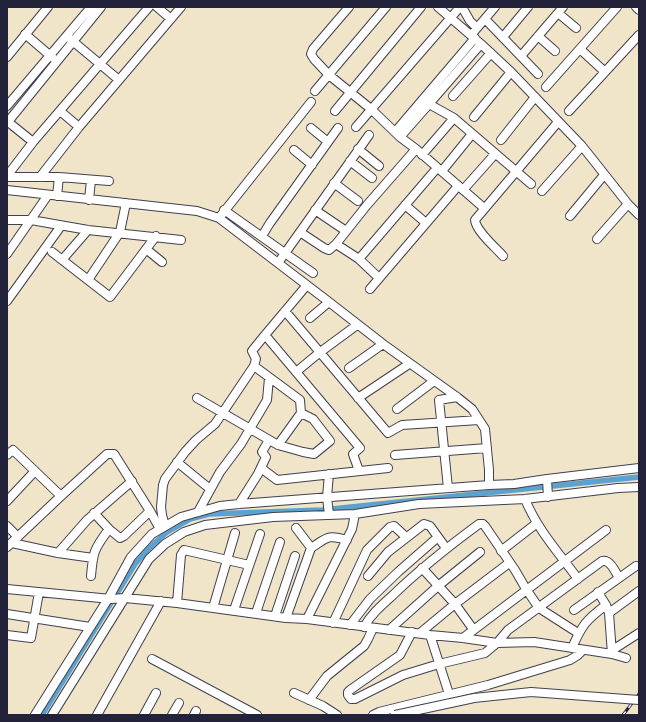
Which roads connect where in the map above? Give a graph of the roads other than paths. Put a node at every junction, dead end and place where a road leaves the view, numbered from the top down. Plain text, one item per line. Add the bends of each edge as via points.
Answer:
1 (48, 7) edge
2 (91, 7) edge
3 (101, 7) edge
4 (149, 7) edge
5 (157, 7) edge
6 (181, 7) edge
7 (349, 7) edge
8 (386, 7) edge
9 (421, 7) edge
10 (438, 7) edge
11 (461, 7) edge
12 (495, 7) edge
13 (528, 7) edge
14 (617, 7) edge
15 (636, 7) edge
16 (560, 10) edge
17 (639, 10) edge
18 (450, 18) junction
19 (171, 19) junction
20 (485, 19) junction
21 (477, 28) junction
22 (576, 28) dead end
23 (26, 34) junction
24 (639, 35) edge
25 (538, 36) junction
26 (503, 37) junction
27 (70, 38) junction
28 (476, 39) junction
29 (580, 49) junction
30 (555, 51) dead end
31 (491, 53) junction
32 (50, 56) junction
33 (521, 56) junction
34 (7, 57) edge
35 (56, 61) junction
36 (100, 64) junction
37 (511, 72) junction
38 (605, 72) junction
39 (538, 74) dead end
40 (329, 75) junction
41 (119, 80) junction
42 (546, 87) dead end
43 (315, 91) dead end
44 (351, 93) junction
45 (453, 96) dead end
46 (535, 97) junction
47 (311, 102) dead end
48 (426, 102) junction
49 (7, 106) edge
50 (371, 109) junction
51 (60, 111) junction
52 (335, 111) dead end
53 (569, 111) dead end
54 (474, 117) dead end
55 (454, 118) junction
56 (7, 122) edge
57 (558, 122) junction
58 (79, 127) junction
59 (356, 127) dead end
60 (311, 128) dead end
61 (338, 128) dead end
62 (472, 134) junction
63 (369, 135) dead end
64 (398, 135) junction
65 (501, 140) dead end
66 (33, 142) junction
67 (328, 142) junction
68 (582, 146) junction
69 (294, 150) dead end
70 (358, 150) junction
71 (419, 152) junction
72 (495, 154) junction
73 (350, 161) junction
74 (312, 165) junction
75 (379, 166) dead end
76 (440, 170) junction
77 (516, 172) junction
78 (604, 175) junction
79 (7, 176) edge
80 (40, 177) junction
81 (59, 177) junction
82 (372, 178) dead end
83 (91, 180) junction
84 (109, 181) dead end
85 (334, 183) junction
86 (531, 184) dead end
87 (461, 188) junction
88 (7, 190) edge
89 (542, 191) dead end
90 (57, 192) junction
91 (48, 195) junction
92 (89, 195) junction
93 (358, 201) dead end
94 (126, 203) junction
95 (628, 204) junction
96 (405, 205) junction
97 (484, 208) junction
98 (316, 210) junction
99 (222, 214) junction
100 (639, 215) edge
101 (570, 216) dead end
102 (7, 220) edge
103 (31, 220) junction
104 (426, 224) junction
105 (61, 226) junction
106 (88, 230) junction
107 (346, 231) junction
108 (120, 232) junction
109 (300, 232) junction
110 (156, 236) junction
111 (262, 236) junction
112 (597, 239) dead end
113 (181, 240) dead end
114 (336, 244) junction
115 (146, 249) junction
116 (52, 252) dead end
117 (7, 254) edge
118 (503, 256) dead end
119 (281, 258) junction
120 (359, 259) junction
121 (62, 260) junction
122 (162, 262) dead end
123 (313, 273) dead end
124 (379, 278) junction
125 (88, 280) junction
126 (307, 286) junction
127 (370, 289) dead end
128 (7, 301) edge
129 (329, 302) junction
130 (285, 311) junction
131 (310, 318) dead end
132 (357, 325) junction
133 (265, 335) junction
134 (383, 344) junction
135 (319, 352) junction
136 (409, 364) junction
137 (254, 366) junction
138 (349, 368) dead end
139 (296, 372) junction
140 (269, 378) junction
141 (434, 381) junction
142 (457, 397) junction
143 (197, 398) dead end
144 (358, 398) junction
145 (397, 409) dead end
146 (301, 413) junction
147 (222, 414) junction
148 (479, 420) junction
149 (441, 422) junction
150 (250, 429) junction
151 (269, 440) junction
152 (278, 445) junction
153 (487, 448) junction
154 (444, 451) junction
155 (395, 455) dead end
156 (7, 456) edge
157 (177, 462) junction
158 (262, 468) junction
159 (388, 468) dead end
160 (639, 468) edge
161 (35, 471) junction
162 (359, 471) junction
163 (329, 474) junction
164 (132, 481) junction
165 (547, 481) junction
166 (489, 485) junction
167 (639, 487) edge
168 (448, 488) junction
169 (210, 489) junction
170 (548, 495) junction
171 (61, 496) junction
172 (327, 497) junction
173 (7, 501) edge
174 (239, 504) junction
175 (527, 504) junction
176 (150, 511) junction
177 (328, 511) junction
178 (198, 512) junction
179 (94, 513) junction
180 (355, 514) junction
181 (537, 523) junction
182 (7, 526) edge
183 (163, 528) junction
184 (296, 528) dead end
185 (109, 529) junction
186 (606, 530) dead end
187 (235, 533) dead end
188 (260, 534) dead end
189 (406, 537) junction
190 (438, 537) junction
191 (347, 540) junction
192 (12, 542) edge
193 (280, 542) dead end
194 (311, 548) junction
195 (446, 548) junction
196 (501, 551) junction
197 (480, 552) dead end
198 (58, 553) junction
199 (295, 556) dead end
200 (93, 558) junction
201 (227, 560) junction
202 (564, 560) junction
203 (509, 562) junction
204 (249, 566) junction
205 (636, 566) dead end
206 (422, 568) junction
207 (91, 576) dead end
208 (368, 576) dead end
209 (619, 578) junction
210 (578, 580) junction
211 (438, 586) junction
212 (7, 589) edge
213 (526, 589) junction
214 (639, 591) edge
215 (39, 592) junction
216 (598, 592) junction
217 (110, 599) junction
218 (123, 599) junction
219 (162, 601) junction
220 (177, 603) junction
221 (455, 604) junction
222 (213, 608) junction
223 (539, 608) junction
224 (607, 609) junction
225 (234, 610) junction
226 (574, 610) dead end
227 (256, 613) junction
228 (7, 614) edge
229 (275, 616) junction
230 (34, 618) junction
231 (286, 618) junction
232 (307, 620) junction
233 (333, 623) junction
234 (350, 625) junction
235 (90, 627) junction
236 (364, 627) junction
237 (373, 628) junction
238 (473, 629) junction
239 (389, 630) junction
240 (416, 633) junction
241 (639, 633) edge
242 (578, 634) junction
243 (7, 635) edge
244 (430, 635) junction
245 (462, 638) junction
246 (497, 643) junction
247 (572, 648) junction
248 (583, 650) junction
249 (612, 652) junction
250 (626, 658) dead end
251 (152, 659) dead end
252 (439, 664) junction
253 (156, 693) dead end
254 (294, 693) dead end
255 (449, 694) junction
256 (309, 700) junction
257 (639, 700) edge
258 (179, 703) dead end
259 (35, 715) edge
260 (52, 715) edge
261 (97, 715) edge
262 (144, 715) edge
263 (172, 715) edge
264 (256, 715) edge
265 (337, 715) edge
266 (373, 715) edge
267 (395, 715) edge

1 - 23 street
2 - 27 street
3 - 27 street
4 - 36 street
5 - 19 street
6 - 19 street
7 - 40 street via 311,54
8 - 40 street
9 - 44 street
10 - 18 street
11 - 18 street
11 - 21 street
12 - 20 street
13 - 26 street
14 - 29 street
15 - 17 street
16 - 22 street
16 - 25 street
18 - 28 street
18 - 50 street
19 - 41 street
20 - 21 street
20 - 26 street
21 - 28 street
23 - 32 street
23 - 34 street
24 - 38 street
25 - 30 street
25 - 33 street
26 - 33 street
27 - 32 street
27 - 35 street
27 - 36 street
28 - 31 street
28 - 48 street
29 - 38 street
29 - 42 street
31 - 37 street
31 - 45 street
32 - 35 street
32 - 49 street
33 - 39 street
35 - 56 street
36 - 41 street
36 - 51 street
37 - 46 street
37 - 54 street
38 - 53 street
40 - 43 street
40 - 44 street
41 - 58 street
44 - 50 street
44 - 52 street
46 - 57 street
46 - 65 street
47 - 99 street
48 - 55 street
48 - 64 street
50 - 59 street
50 - 64 street
51 - 58 street
51 - 66 street
55 - 62 street
55 - 71 street
56 - 66 street
57 - 68 street
57 - 77 street
58 - 80 street
60 - 67 street
61 - 67 street
62 - 72 street
62 - 76 street
63 - 70 street
64 - 71 street
66 - 79 street
67 - 74 street
68 - 78 street
68 - 89 street
69 - 74 street
70 - 73 street
70 - 75 street
71 - 76 street
71 - 107 street via 367,205
72 - 77 street
72 - 87 street
73 - 82 street
73 - 85 street
74 - 111 street
76 - 87 street
76 - 96 street
77 - 86 street
77 - 97 street
78 - 95 street
78 - 101 street
79 - 80 street
80 - 81 street
81 - 83 street
81 - 90 street
83 - 84 street
83 - 92 street
85 - 93 street
85 - 98 street
87 - 97 street
87 - 104 street
88 - 91 street
90 - 91 street
90 - 92 street
91 - 103 street
92 - 94 street
94 - 99 street
94 - 108 street
95 - 100 street
95 - 112 street
96 - 104 street
96 - 120 street
97 - 118 street via 475,224
98 - 107 street
98 - 109 street
99 - 111 street
99 - 119 street
102 - 103 street
103 - 105 street
103 - 117 street
104 - 124 street
105 - 106 street
105 - 128 street
106 - 108 street
106 - 121 street
107 - 114 street
108 - 110 street
108 - 125 street
109 - 114 street via 328,250
109 - 119 street
110 - 113 street
110 - 115 street
111 - 119 street
114 - 120 street
115 - 122 street
115 - 125 street via 110,297
116 - 121 street
119 - 123 street
119 - 126 street
120 - 124 street
121 - 125 street
124 - 127 street
126 - 129 street
126 - 130 street
129 - 131 street
129 - 132 street
130 - 133 street
130 - 135 street
132 - 134 street
132 - 135 street
133 - 137 street via 252,351 256,359
133 - 139 street
134 - 136 street
134 - 138 street
135 - 139 street
135 - 144 street
136 - 141 street
136 - 144 street
137 - 140 street
137 - 147 street
139 - 162 street via 360,448 353,454
140 - 146 street via 300,400
140 - 150 street via 267,400
141 - 142 street
141 - 145 street
142 - 148 street via 472,409
142 - 149 street via 439,400
143 - 147 street
144 - 149 street via 388,433 402,425
146 - 152 street
146 - 152 street via 313,420 330,440 314,454
147 - 150 street
147 - 157 street
148 - 149 street
148 - 153 street via 485,429
149 - 154 street
150 - 151 street
150 - 169 street
151 - 152 street
151 - 158 street via 262,452 266,457
153 - 154 street
153 - 166 street
154 - 155 street
154 - 168 street
156 - 161 street via 13,450
157 - 169 street
157 - 183 street via 163,485
158 - 163 street via 277,480
158 - 174 street
159 - 162 street
160 - 165 street
161 - 171 street
161 - 173 street
162 - 163 street
163 - 172 street
164 - 171 street via 114,454 107,454
164 - 176 street
164 - 179 street
165 - 166 street
165 - 170 street
166 - 168 street
167 - 170 street
168 - 172 street
169 - 178 street
170 - 175 street
171 - 192 street
172 - 174 street
172 - 177 street
174 - 178 street
175 - 180 street via 424,504
175 - 181 street
176 - 183 street
176 - 185 street via 120,538
177 - 180 street
177 - 218 street via 243,519 205,525 184,532 165,544 149,559
178 - 183 street via 181,517
179 - 185 street
179 - 198 street
180 - 191 street
181 - 196 street
181 - 202 street
182 - 192 street
183 - 217 street via 152,534 131,557
184 - 194 street
185 - 200 street via 98,544
186 - 202 street
187 - 201 street
188 - 204 street
189 - 190 street via 427,524
189 - 208 street via 384,556
189 - 233 street via 394,526 390,527 366,550
190 - 195 street
190 - 234 street via 370,599
191 - 194 street via 331,536
191 - 232 street
192 - 198 street
193 - 227 street
194 - 231 street
195 - 196 street via 483,524
195 - 206 street
196 - 203 street
197 - 211 street
198 - 200 street
199 - 229 street
200 - 207 street
201 - 204 street
201 - 220 street via 187,550 182,552
201 - 222 street
202 - 210 street
202 - 213 street
203 - 213 street
203 - 221 street
204 - 225 street
205 - 209 street
206 - 211 street
206 - 236 street via 370,616
209 - 210 street via 608,561 602,560
209 - 216 street
210 - 223 street
211 - 221 street
211 - 239 street
212 - 215 street
213 - 223 street
213 - 238 street
214 - 224 street
215 - 217 street
215 - 230 street
216 - 224 street
216 - 226 street
217 - 218 street
217 - 235 street
218 - 219 street
218 - 260 street
219 - 220 street
219 - 261 street
220 - 222 street
221 - 238 street
221 - 240 street
222 - 225 street
223 - 242 street
223 - 246 street via 508,630
224 - 242 street via 588,619
224 - 249 street
225 - 227 street
227 - 229 street
228 - 230 street
229 - 231 street
230 - 235 street
230 - 243 street via 31,638
231 - 232 street
232 - 233 street
233 - 234 street
234 - 236 street
235 - 259 street
236 - 237 street
237 - 239 street
237 - 256 street via 366,643 327,676
238 - 245 street
239 - 240 street
240 - 244 street
240 - 252 street via 400,655 350,690 349,698 355,699 396,678
241 - 249 street
242 - 247 street
244 - 245 street
244 - 252 street
245 - 246 street
246 - 247 street via 534,642
246 - 252 street via 485,653
247 - 248 street
248 - 249 street
248 - 255 street via 570,660
249 - 250 street
251 - 264 street
252 - 255 street
253 - 262 street
254 - 256 street
255 - 266 street
256 - 265 street
257 - 267 street, bridge via 530,692 474,698
258 - 263 street

